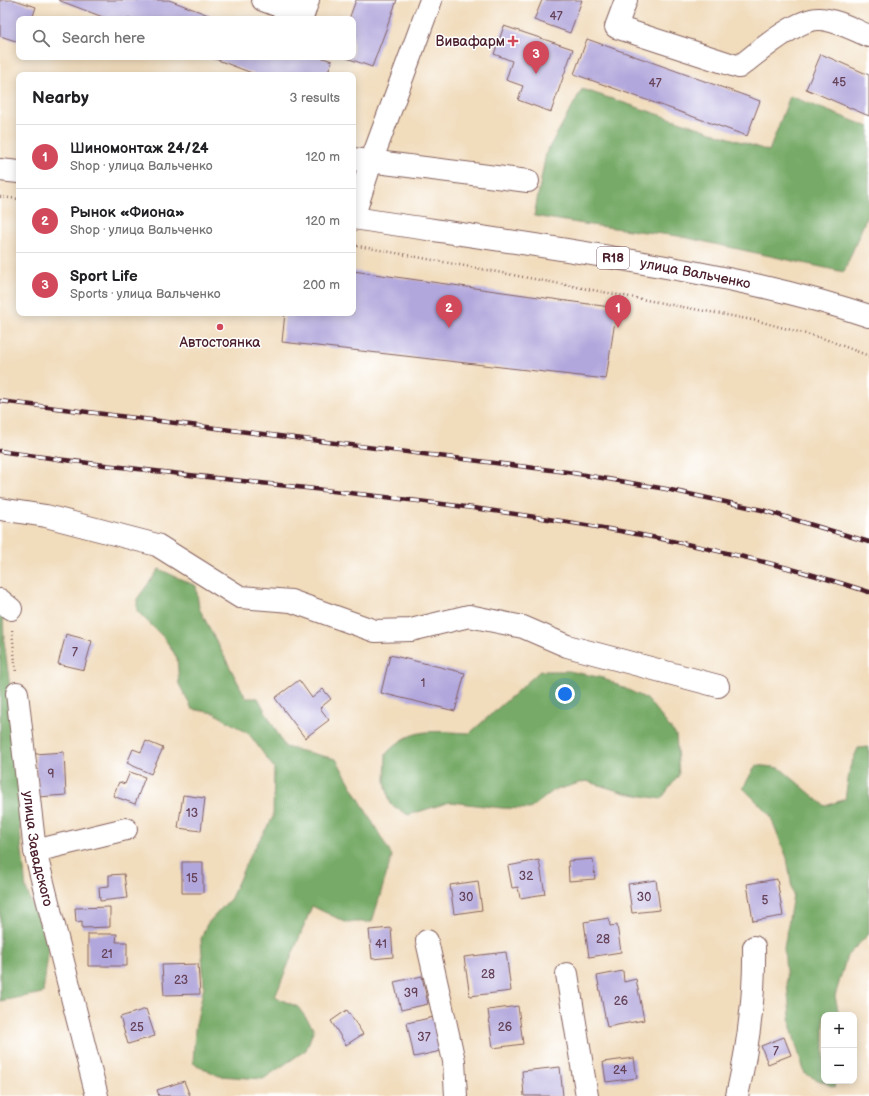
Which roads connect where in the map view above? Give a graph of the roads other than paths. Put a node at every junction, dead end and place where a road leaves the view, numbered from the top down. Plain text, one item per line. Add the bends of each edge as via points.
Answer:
1 (263, 0) edge
2 (308, 0) edge
3 (431, 0) edge
4 (626, 0) edge
5 (869, 36) edge
6 (362, 160) edge
7 (0, 170) edge
8 (16, 172) edge
9 (528, 181) dead end
10 (356, 199) edge
11 (356, 218) edge
12 (869, 316) edge
13 (0, 509) edge
14 (718, 686) dead end
15 (17, 693) road end
16 (126, 829) dead end
17 (35, 851) junction
18 (428, 941) dead end
19 (754, 948) dead end
20 (567, 974) dead end
21 (97, 1096) edge
22 (456, 1096) edge
23 (587, 1096) edge
24 (737, 1096) edge

1 - 2 street via 303,15
3 - 6 street
4 - 5 street via 616,27 739,67 796,26 818,19
6 - 9 street
6 - 10 street
7 - 8 street
11 - 12 street, улица Вальченко / R18 via 600,255 693,272 823,301
13 - 14 street via 46,516 157,545 240,597 291,601 375,631 411,630 469,616 523,627 567,646
15 - 17 street, улица Завадского
16 - 17 street
17 - 21 street, улица Завадского
18 - 22 street via 454,1061
19 - 24 street via 754,976 745,1058
20 - 23 street

